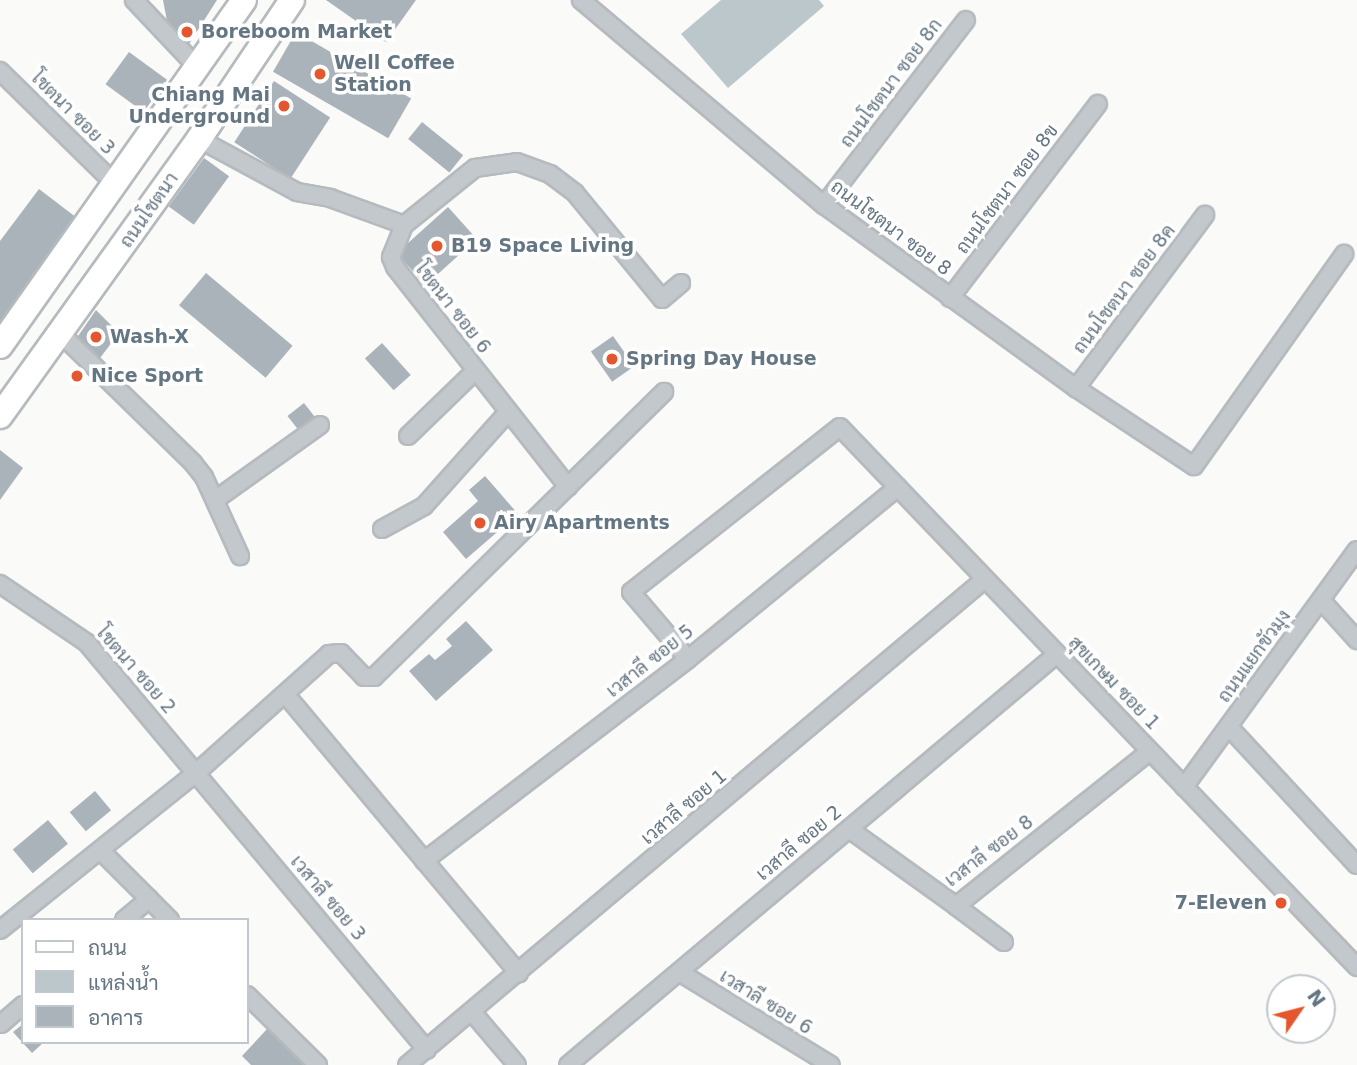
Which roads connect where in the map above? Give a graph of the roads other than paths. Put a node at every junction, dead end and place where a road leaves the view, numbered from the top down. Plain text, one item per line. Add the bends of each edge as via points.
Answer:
1 (134, 0) edge
2 (244, 0) edge
3 (292, 0) edge
4 (580, 0) edge
5 (966, 20) dead end
6 (198, 68) junction
7 (0, 71) edge
8 (1098, 104) dead end
9 (199, 139) junction
10 (117, 186) junction
11 (824, 205) junction
12 (1205, 215) dead end
13 (404, 225) junction
14 (1344, 254) dead end
15 (681, 283) dead end
16 (950, 298) junction
17 (61, 334) junction
18 (0, 346) edge
19 (475, 370) junction
20 (1076, 388) junction
21 (664, 392) dead end
22 (508, 412) junction
23 (0, 416) edge
24 (320, 425) dead end
25 (408, 436) dead end
26 (568, 487) junction
27 (898, 488) junction
28 (215, 500) junction
29 (382, 529) dead end
30 (1357, 550) edge
31 (240, 556) dead end
32 (985, 579) junction
33 (0, 584) edge
34 (1321, 600) junction
35 (1357, 640) edge
36 (1057, 654) junction
37 (688, 659) junction
38 (286, 695) junction
39 (1229, 727) junction
40 (1150, 751) junction
41 (196, 773) junction
42 (1184, 787) junction
43 (849, 829) junction
44 (100, 850) junction
45 (424, 861) junction
46 (1357, 865) edge
47 (149, 899) junction
48 (956, 906) junction
49 (126, 918) edge
50 (168, 918) edge
51 (0, 930) edge
52 (1004, 942) dead end
53 (1357, 967) edge
54 (679, 972) junction
55 (519, 974) junction
56 (248, 996) edge
57 (21, 1007) edge
58 (473, 1013) junction
59 (1, 1024) edge
60 (427, 1050) junction
61 (318, 1065) edge
62 (407, 1065) edge
63 (517, 1065) edge
64 (568, 1065) edge
65 (831, 1065) edge

1 - 6 street
2 - 6 main road
3 - 9 main road, ถนนโชตนา
4 - 11 street, ถนนโชตนา ซอย 8
5 - 11 street, ถนนโชตนา ซอย 8ก
6 - 10 main road
7 - 10 street, โชตนา ซอย 3
8 - 16 street, ถนนโชตนา ซอย 8ข
9 - 13 street via 297,192 330,198
9 - 17 main road, ถนนโชตนา
10 - 18 main road
11 - 16 street, ถนนโชตนา ซอย 8
12 - 20 street, ถนนโชตนา ซอย 8ค
13 - 15 street via 475,168 517,162 550,174 575,193 662,299
13 - 19 street, โชตนา ซอย 6 via 391,257 395,267
14 - 20 street, ถนนโชตนา ซอย 8 via 1194,466
16 - 20 street, ถนนโชตนา ซอย 8
17 - 23 main road, ถนนโชตนา
17 - 28 street via 193,463
19 - 22 street, โชตนา ซอย 6
19 - 25 street
21 - 26 street
22 - 26 street, โชตนา ซอย 6
22 - 29 street via 424,506
24 - 28 street
26 - 38 street via 374,677 363,677 341,653 329,654
27 - 32 street, สุขเกษม ซอย 1
27 - 37 street, เวสาลี ซอย 5
27 - 37 street, สุขเกษม ซอย 1 via 840,427 631,592
28 - 31 street
30 - 34 street, ถนนแยกขัวมุง
32 - 36 street, สุขเกษม ซอย 1
32 - 55 street, เวสาลี ซอย 1
33 - 41 street, โชตนา ซอย 2 via 88,643
34 - 35 street
34 - 39 street, ถนนแยกขัวมุง
36 - 40 street, สุขเกษม ซอย 1
36 - 43 street, เวสาลี ซอย 2
37 - 45 street, เวสาลี ซอย 5
38 - 41 street
38 - 45 street
39 - 42 street, ถนนแยกขัวมุง
39 - 46 street
40 - 42 street, สุขเกษม ซอย 1
40 - 48 street, เวสาลี ซอย 8
41 - 44 street
41 - 60 street, เวสาลี ซอย 3
42 - 53 street, สุขเกษม ซอย 1
43 - 48 street, เวสาลี ซอย 8
43 - 54 street, เวสาลี ซอย 2
44 - 47 street
44 - 51 street
45 - 55 street
47 - 49 street
47 - 50 street
48 - 52 street
54 - 64 street, เวสาลี ซอย 2
54 - 65 street, เวสาลี ซอย 6
55 - 58 street, เวสาลี ซอย 1
56 - 61 street
57 - 59 street
58 - 60 street, เวสาลี ซอย 1
58 - 63 street
60 - 62 street, เวสาลี ซอย 1

